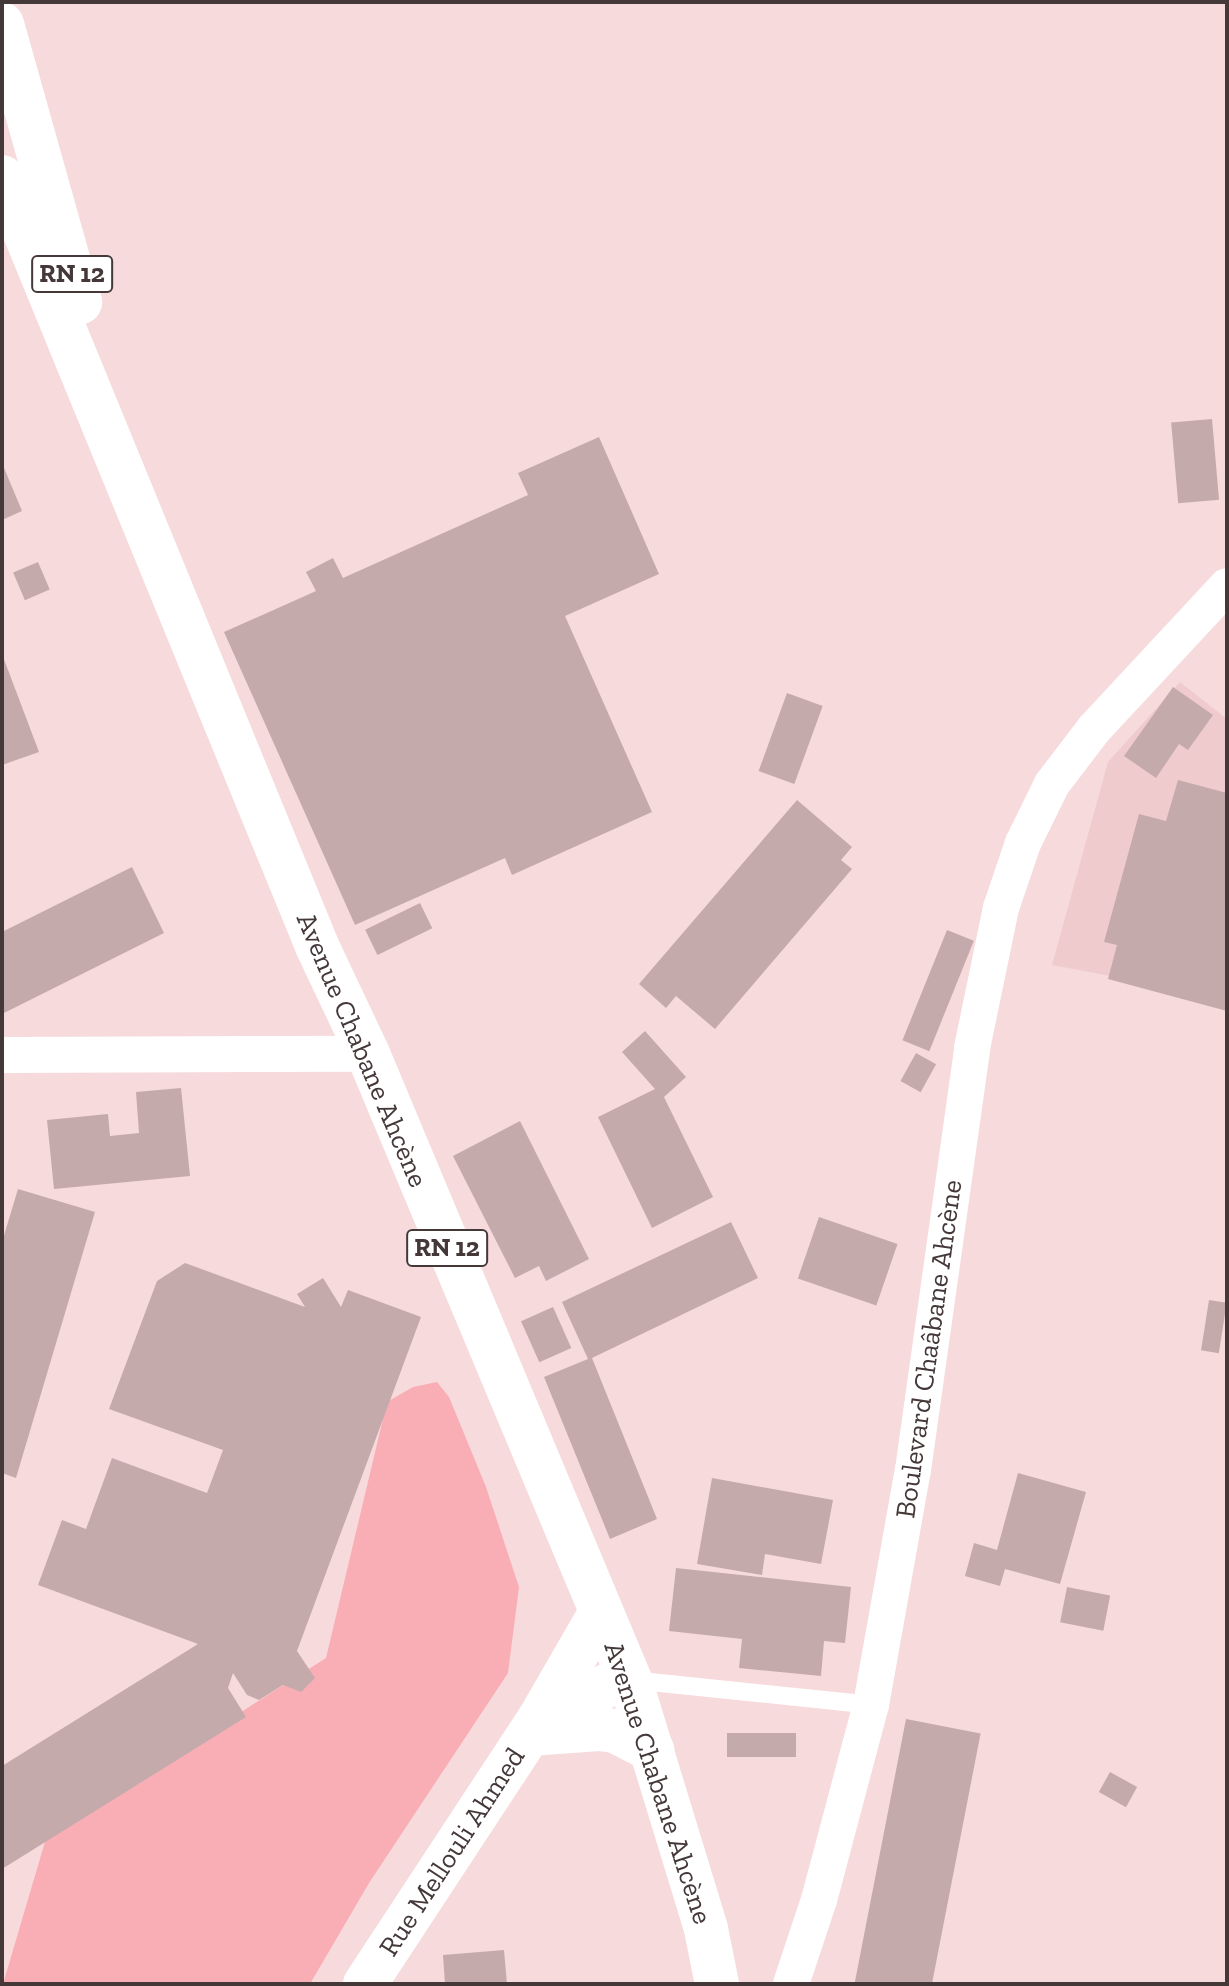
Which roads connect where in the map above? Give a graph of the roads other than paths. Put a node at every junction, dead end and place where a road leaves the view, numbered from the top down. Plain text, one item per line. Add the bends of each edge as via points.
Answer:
1 (2, 24) edge
2 (2, 177) edge
3 (144, 524) junction
4 (1227, 586) edge
5 (368, 1054) junction
6 (2, 1055) edge
7 (583, 1572) junction
8 (601, 1612) junction
9 (630, 1680) junction
10 (871, 1705) junction
11 (534, 1727) junction
12 (652, 1750) junction
13 (365, 1984) edge
14 (717, 1984) edge
15 (791, 1984) edge

1 - 3 main road, RN 12
2 - 3 main road
3 - 5 main road, Avenue Chabane Ahcène / RN 12 via 317,946
4 - 10 street, Boulevard Chaâbane Ahcène via 1094,729 1052,784 1023,843 1001,908 972,1048 913,1470
5 - 6 street
5 - 7 main road, Avenue Chabane Ahcène / RN 12
7 - 8 main road, Avenue Chabane Ahcène / RN 12
7 - 11 main road
8 - 9 main road, Avenue Chabane Ahcène / RN 12
8 - 11 main road, Rue Mellouli Ahmed
9 - 10 lane
9 - 11 main road, Rue Mellouli Ahmed via 606,1686
9 - 12 main road, Avenue Chabane Ahcène / RN 12
10 - 15 street, Boulevard Chaâbane Ahcène
11 - 12 main road via 615,1731
11 - 13 main road, Rue Mellouli Ahmed
12 - 14 main road, Avenue Chabane Ahcène / RN 12 via 706,1929

